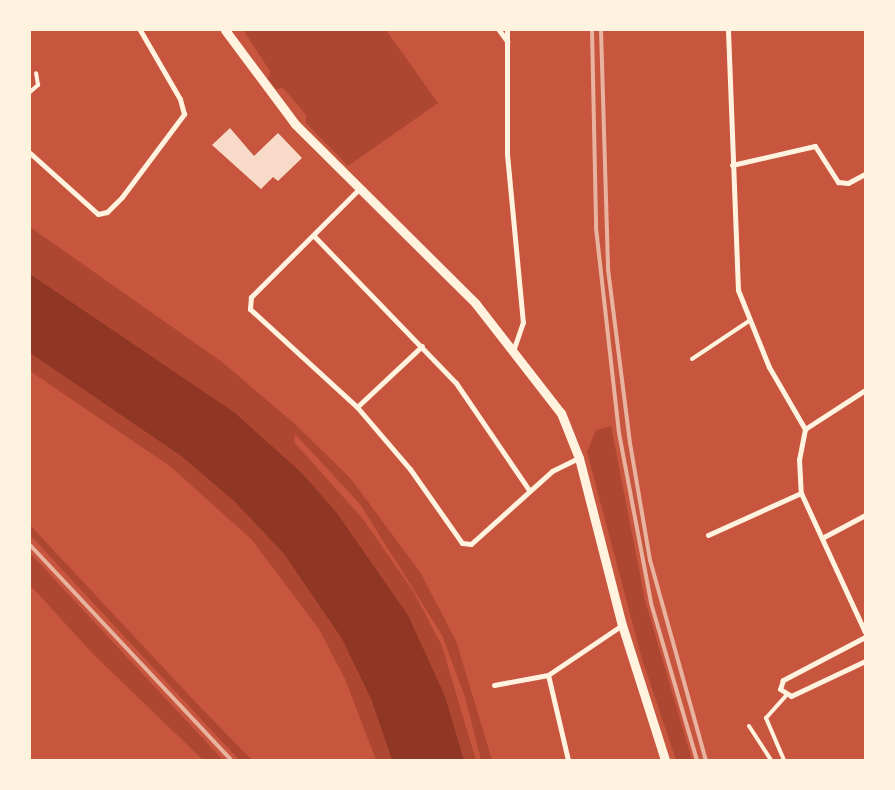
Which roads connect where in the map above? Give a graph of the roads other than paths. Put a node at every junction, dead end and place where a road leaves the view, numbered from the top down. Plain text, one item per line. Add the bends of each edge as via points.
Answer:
1 (140, 30) edge
2 (225, 30) edge
3 (499, 30) edge
4 (507, 30) edge
5 (728, 30) edge
6 (507, 42) junction
7 (36, 74) dead end
8 (30, 92) edge
9 (30, 153) edge
10 (732, 165) junction
11 (865, 174) edge
12 (359, 190) junction
13 (314, 236) junction
14 (749, 321) junction
15 (422, 346) junction
16 (514, 348) junction
17 (692, 359) dead end
18 (865, 390) edge
19 (357, 407) junction
20 (805, 429) junction
21 (579, 458) junction
22 (529, 490) junction
23 (801, 493) junction
24 (865, 515) edge
25 (708, 535) dead end
26 (822, 538) junction
27 (622, 625) junction
28 (865, 632) edge
29 (865, 638) edge
30 (865, 661) edge
31 (548, 675) junction
32 (494, 685) dead end
33 (786, 696) junction
34 (749, 726) dead end
35 (568, 760) edge
36 (665, 760) edge
37 (771, 760) edge
38 (784, 760) edge

1 - 9 street via 180,99 184,114 122,197 107,212 98,214
2 - 12 street via 276,102
3 - 6 street
4 - 6 street
5 - 10 street
6 - 16 street via 507,154 523,322
7 - 8 lane via 38,85
10 - 11 street via 815,146 838,182 848,183
10 - 14 street via 737,282
12 - 13 street
12 - 16 street
13 - 15 street
13 - 19 street via 251,297 250,309
14 - 17 lane
14 - 20 street
15 - 19 street
15 - 22 street via 472,404
16 - 21 street via 561,413
18 - 20 street
19 - 22 street via 415,475 462,543 470,544
20 - 23 street via 799,459
21 - 22 street
21 - 27 street
23 - 25 street
23 - 26 street
24 - 26 street
26 - 28 street
27 - 31 street via 596,639
27 - 36 street
29 - 33 street via 783,680 780,690
30 - 33 street
31 - 32 street
31 - 35 street
33 - 38 lane via 766,718
34 - 37 lane

